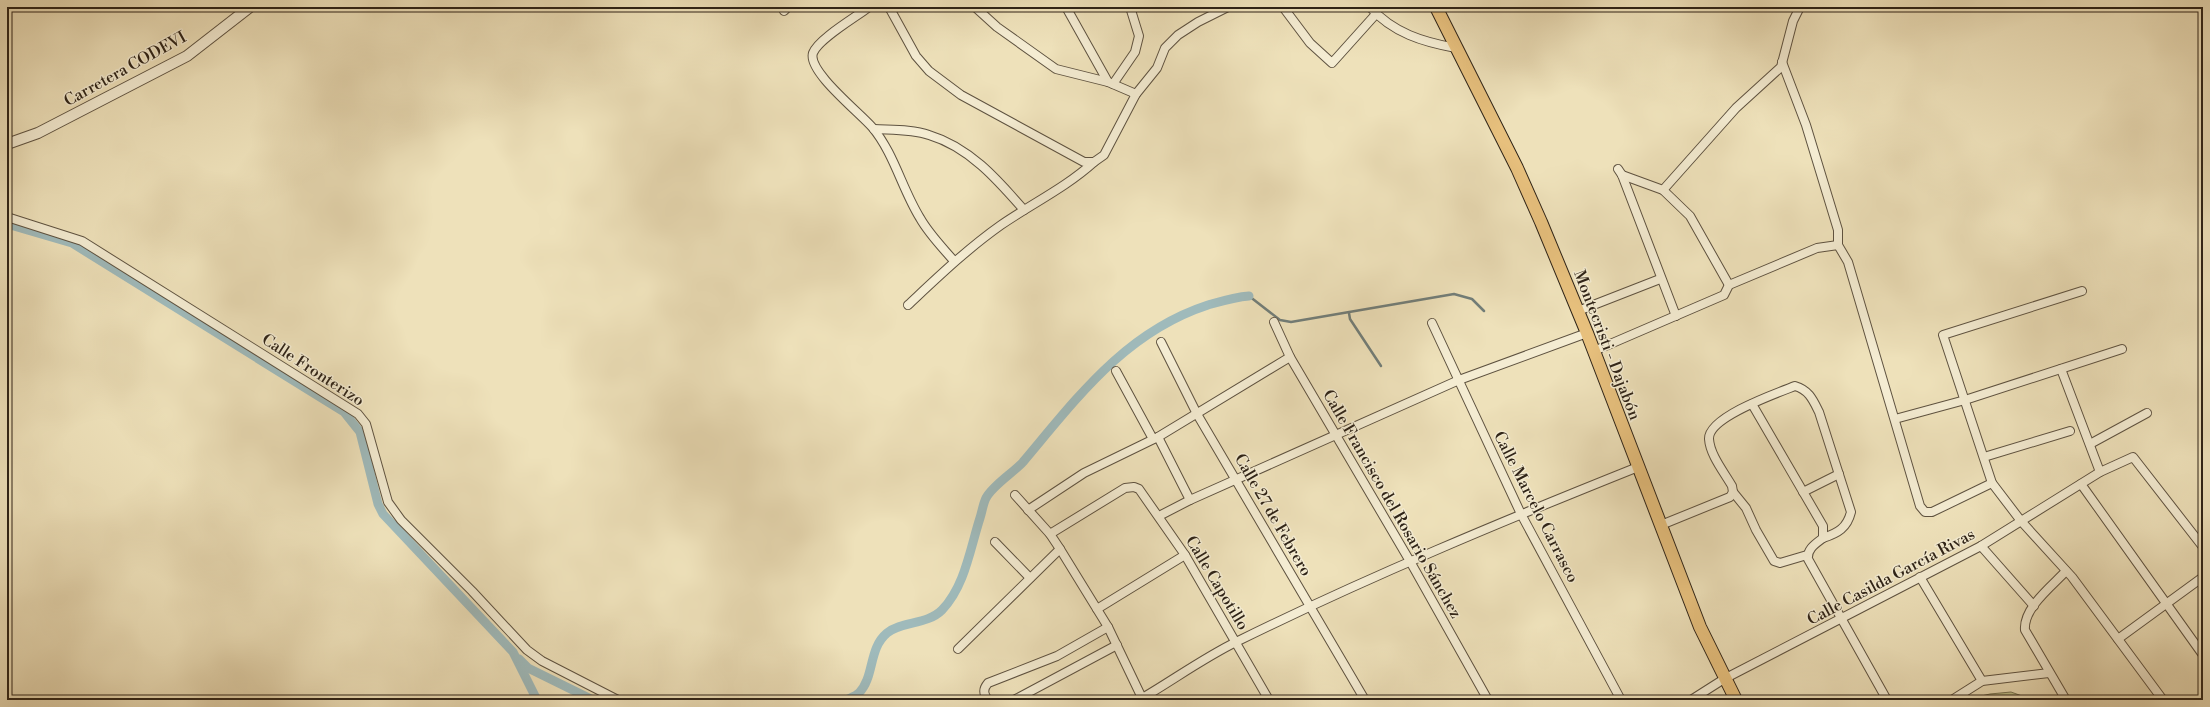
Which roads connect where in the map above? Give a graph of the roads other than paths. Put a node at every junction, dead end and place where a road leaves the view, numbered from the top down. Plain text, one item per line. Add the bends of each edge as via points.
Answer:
1 (250, 7) edge
2 (869, 7) edge
3 (889, 7) edge
4 (975, 7) edge
5 (1066, 7) edge
6 (1130, 7) edge
7 (1228, 7) edge
8 (1282, 7) edge
9 (1370, 7) edge
10 (1436, 7) edge
11 (1800, 7) edge
12 (1376, 14) junction
13 (1456, 48) junction
14 (1782, 62) junction
15 (1110, 83) junction
16 (1136, 94) junction
17 (874, 129) junction
18 (7, 144) edge
19 (1094, 162) junction
20 (1663, 190) junction
21 (1024, 210) junction
22 (7, 217) edge
23 (1838, 245) junction
24 (954, 261) junction
25 (1660, 279) junction
26 (1729, 285) junction
27 (2082, 290) dead end
28 (908, 305) dead end
29 (1578, 311) junction
30 (1676, 316) junction
31 (1274, 322) dead end
32 (1432, 323) dead end
33 (1586, 333) junction
34 (1161, 342) dead end
35 (2122, 349) dead end
36 (1594, 351) junction
37 (1290, 357) junction
38 (2061, 369) junction
39 (1116, 372) dead end
40 (1459, 380) junction
41 (1965, 400) junction
42 (1752, 404) junction
43 (2147, 413) dead end
44 (1197, 414) junction
45 (1895, 419) junction
46 (2070, 431) dead end
47 (1336, 434) junction
48 (1156, 438) junction
49 (2090, 444) junction
50 (1984, 457) junction
51 (1638, 468) junction
52 (2100, 472) junction
53 (1839, 474) junction
54 (1237, 479) junction
55 (1992, 483) junction
56 (2081, 484) junction
57 (1733, 492) junction
58 (1803, 492) junction
59 (1015, 495) dead end
60 (1190, 500) junction
61 (1028, 510) junction
62 (1521, 514) junction
63 (1159, 516) junction
64 (2021, 521) junction
65 (1661, 525) junction
66 (1050, 534) junction
67 (1823, 538) junction
68 (995, 542) dead end
69 (1980, 546) junction
70 (2203, 547) edge
71 (1060, 550) junction
72 (1185, 555) junction
73 (1807, 555) junction
74 (1411, 563) junction
75 (2066, 571) junction
76 (1920, 577) junction
77 (2203, 577) edge
78 (1030, 578) junction
79 (2168, 603) junction
80 (2034, 606) junction
81 (1310, 607) junction
82 (1098, 609) junction
83 (1841, 619) junction
84 (1108, 627) junction
85 (2118, 639) junction
86 (1236, 642) junction
87 (1117, 644) junction
88 (958, 649) dead end
89 (2203, 655) edge
90 (2049, 673) junction
91 (1724, 679) junction
92 (1982, 681) junction
93 (1141, 699) edge
94 (618, 700) edge
95 (988, 700) edge
96 (1014, 700) edge
97 (1269, 700) edge
98 (1365, 700) edge
99 (1488, 700) edge
100 (1621, 700) edge
101 (1691, 700) edge
102 (1736, 700) edge
103 (1887, 700) edge
104 (1952, 700) edge
105 (2066, 700) edge
106 (2163, 700) edge

1 - 18 street, Carretera CODEVI via 187,56 38,133
2 - 17 street via 818,44 812,53 812,62 818,73
3 - 19 street via 916,56 929,71 961,95 1084,162
4 - 15 street via 997,27 1056,69
5 - 15 street
6 - 15 street via 1139,36 1135,52
7 - 16 street via 1178,35 1165,48 1157,68
8 - 12 street via 1310,43 1332,63
9 - 12 street
10 - 13 main road, Montecristi - Dajabón
11 - 14 street via 1793,21
12 - 13 street via 1404,34 1424,42
13 - 29 main road, Montecristi - Dajabón via 1518,170
14 - 20 street via 1781,67 1736,108
14 - 23 street via 1806,125 1838,230
15 - 16 street
16 - 19 street via 1104,156
17 - 21 street via 929,135 951,145 991,172
17 - 24 street via 920,218
19 - 21 street via 1073,181
20 - 25 street via 1620,172
20 - 26 street via 1690,216
21 - 24 street
22 - 94 street, Calle Fronterizo via 82,241 358,414 366,424 388,502 401,520 527,650 542,661
23 - 26 street via 1817,248
23 - 45 street via 1848,262
24 - 28 street
25 - 29 street
25 - 30 street
26 - 30 street via 1724,296
27 - 41 street via 1943,335
29 - 33 main road, Montecristi - Dajabón
30 - 36 street
31 - 37 street, Calle Francisco del Rosario Sánchez
32 - 40 street, Calle Marcelo Carrasco
33 - 36 main road, Montecristi - Dajabón
33 - 40 street
34 - 44 street, Calle 27 de Febrero
35 - 38 street
36 - 51 main road, Montecristi - Dajabón
37 - 44 street
37 - 47 street, Calle Francisco del Rosario Sánchez
38 - 41 street
38 - 49 street
39 - 48 street
40 - 47 street
40 - 62 street, Calle Marcelo Carrasco
41 - 45 street
41 - 50 street
42 - 53 street via 1795,386 1803,388 1811,396 1819,412
42 - 57 street via 1713,428 1709,437 1711,447
42 - 58 street
43 - 49 street
44 - 48 street
44 - 54 street, Calle 27 de Febrero
45 - 55 street via 1920,506 1925,512 1932,512
46 - 50 street
47 - 54 street
47 - 74 street, Calle Francisco del Rosario Sánchez
48 - 60 street
48 - 61 street via 1084,473
49 - 52 street
50 - 55 street
51 - 62 street
51 - 65 main road, Montecristi - Dajabón
52 - 56 street, Calle Casilda García Rivas
52 - 70 street, Calle Casilda García Rivas via 2133,457
53 - 58 street
53 - 67 street via 1851,512 1849,522 1836,534
54 - 60 street
54 - 81 street, Calle 27 de Febrero
55 - 64 street
56 - 64 street, Calle Casilda García Rivas
56 - 79 street
57 - 65 street via 1726,500
57 - 73 street via 1746,508 1774,561 1780,563
58 - 67 street via 1823,526
59 - 61 street
60 - 63 street
61 - 66 street
62 - 74 street
62 - 100 street, Calle Marcelo Carrasco
63 - 66 street, Calle Capotillo via 1139,489 1125,488
63 - 72 street, Calle Capotillo
64 - 69 street, Calle Casilda García Rivas
64 - 75 street
65 - 91 main road, Montecristi - Dajabón via 1700,627
66 - 71 street
67 - 73 street
68 - 78 street
69 - 76 street, Calle Casilda García Rivas
69 - 80 street
71 - 78 street
71 - 82 street
72 - 82 street
72 - 86 street, Calle Capotillo
73 - 83 street
74 - 81 street
74 - 99 street, Calle Francisco del Rosario Sánchez
75 - 80 street
75 - 85 street
76 - 83 street, Calle Casilda García Rivas
76 - 92 street
77 - 79 street
78 - 88 street
79 - 85 street
79 - 89 street
80 - 90 street via 2024,623 2025,630
81 - 86 street
81 - 98 street, Calle 27 de Febrero
82 - 84 street
83 - 91 street, Calle Casilda García Rivas
83 - 103 street
84 - 87 street
84 - 95 street via 1057,656 988,683 984,688
85 - 106 street
86 - 93 street
86 - 97 street, Calle Capotillo
87 - 93 street
87 - 96 street
90 - 92 street
90 - 105 street
91 - 101 street, Calle Casilda García Rivas
91 - 102 main road, Montecristi - Dajabón
92 - 104 street

